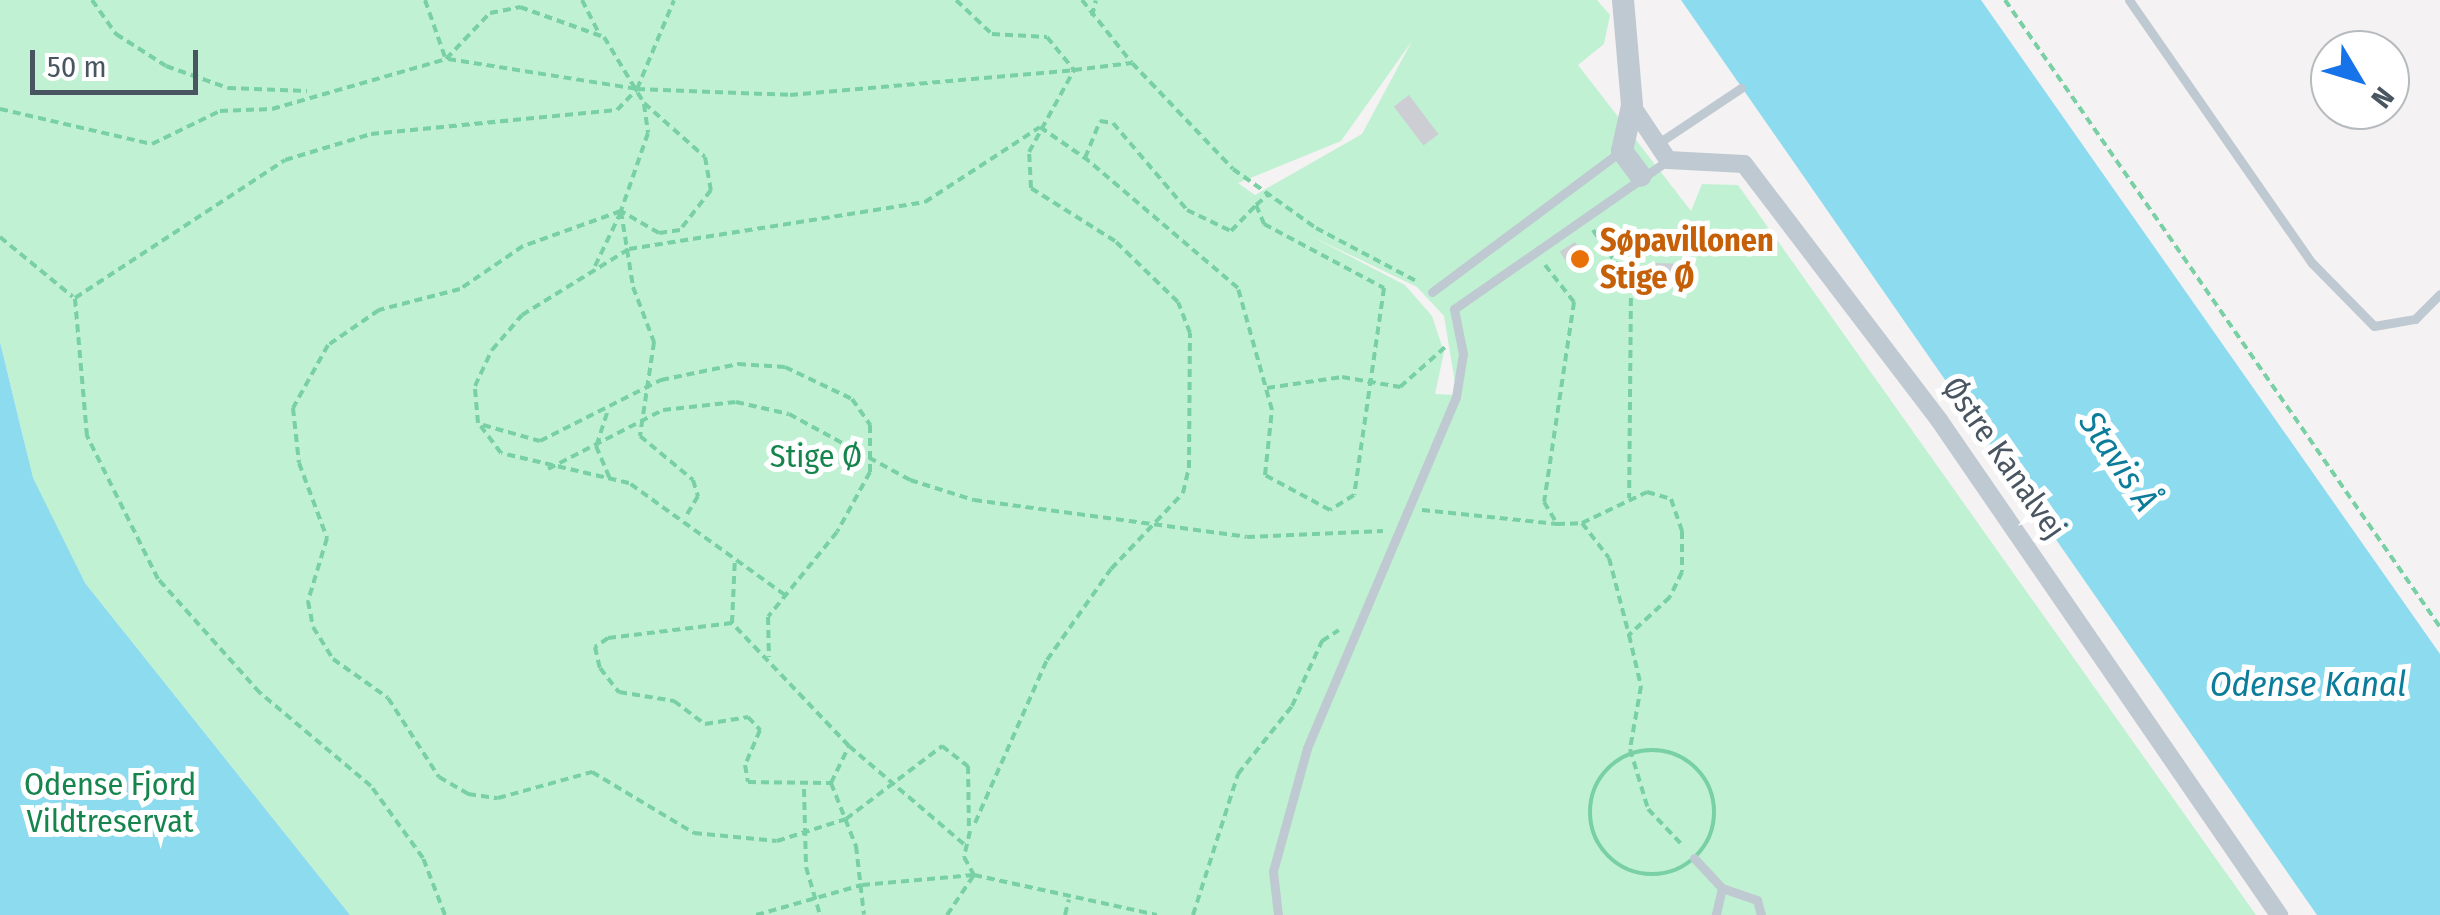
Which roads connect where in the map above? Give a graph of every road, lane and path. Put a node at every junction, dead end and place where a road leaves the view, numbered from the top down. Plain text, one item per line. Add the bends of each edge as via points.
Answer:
1 (92, 0) edge
2 (426, 0) edge
3 (582, 0) edge
4 (674, 0) edge
5 (956, 0) edge
6 (1082, 0) edge
7 (1096, 0) edge
8 (1623, 0) edge
9 (2005, 0) edge
10 (2128, 0) edge
11 (1092, 16) junction
12 (598, 33) junction
13 (446, 58) junction
14 (1132, 63) junction
15 (1074, 70) junction
16 (1741, 88) dead end
17 (637, 89) junction
18 (309, 91) junction
19 (644, 103) junction
20 (1632, 106) junction
21 (0, 109) edge
22 (1040, 128) junction
23 (1622, 150) junction
24 (1662, 152) junction
25 (1085, 158) junction
26 (1641, 176) junction
27 (1268, 195) junction
28 (1256, 205) junction
29 (621, 211) junction
30 (1583, 216) junction
31 (0, 237) edge
32 (628, 249) junction
33 (1534, 250) junction
34 (594, 266) junction
35 (1432, 292) joint
36 (2440, 294) edge
37 (75, 298) junction
38 (1459, 334) junction
39 (1377, 384) junction
40 (1267, 388) junction
41 (640, 391) junction
42 (607, 413) junction
43 (642, 421) junction
44 (478, 422) junction
45 (596, 446) junction
46 (870, 456) junction
47 (545, 470) junction
48 (610, 479) junction
49 (1629, 498) junction
50 (1408, 507) junction
51 (685, 518) junction
52 (1582, 523) junction
53 (1156, 524) junction
54 (1557, 524) junction
55 (1398, 530) junction
56 (735, 558) junction
57 (785, 595) junction
58 (1367, 605) junction
59 (732, 623) junction
60 (2440, 627) edge
61 (1629, 635) junction
62 (770, 659) junction
63 (850, 746) junction
64 (1632, 754) junction
65 (832, 783) junction
66 (886, 783) junction
67 (804, 789) junction
68 (846, 819) junction
69 (969, 832) junction
70 (803, 837) junction
71 (966, 846) junction
72 (1694, 858) junction
73 (974, 875) junction
74 (862, 885) junction
75 (1722, 888) junction
76 (813, 894) junction
77 (1069, 900) junction
78 (1105, 904) junction
79 (445, 915) edge
80 (756, 915) edge
81 (820, 915) edge
82 (864, 915) edge
83 (947, 915) edge
84 (1064, 915) edge
85 (1100, 915) edge
86 (1157, 915) edge
87 (1193, 915) edge
88 (1278, 915) edge
89 (1716, 915) edge
90 (1761, 915) edge
91 (2279, 915) edge

1 - 18 path via 116,34 166,66 228,88
2 - 13 path
3 - 12 path
4 - 17 path
5 - 15 path via 992,34 1047,37
6 - 11 path
7 - 11 path
8 - 20 street
9 - 60 path
10 - 36 lane via 2312,263 2374,326 2416,319
11 - 14 path
12 - 13 path via 520,7 490,13
12 - 17 path
13 - 17 path
13 - 18 path
14 - 15 path
14 - 27 path
15 - 17 path via 790,95
15 - 22 path
16 - 24 lane
17 - 19 path
17 - 37 path via 599,114 372,134 285,160
18 - 21 path via 272,108 209,114 152,144
19 - 29 path via 648,133
19 - 29 path via 705,157 711,190 680,230 659,232
20 - 23 street
20 - 24 street
22 - 25 path
22 - 32 path via 925,202
22 - 53 path via 1029,152 1031,188 1115,241 1178,302 1190,333 1190,468 1183,494
23 - 26 street
23 - 35 lane
24 - 26 lane
24 - 91 street, Østre Kanalvej via 1744,164 1939,420
25 - 28 path via 1106,120 1187,210 1231,231
25 - 40 path via 1238,288
26 - 30 lane
27 - 28 path
27 - 35 path
28 - 39 path via 1264,224 1384,288
29 - 32 path
29 - 34 path
29 - 70 path via 523,246 460,289 353,323 304,374 295,440 326,538 308,601 313,626 333,659 388,698 439,777 468,794 498,798 592,772 694,833 746,843
30 - 33 lane
30 - 49 path via 1631,284
31 - 37 path
32 - 34 path
32 - 41 path via 654,342
33 - 38 lane via 1454,309
33 - 54 path via 1574,302 1543,462 1544,502
34 - 44 path via 522,314 492,350 475,386
37 - 79 path via 86,436 158,579 260,693 370,786 423,858
38 - 39 path via 1400,387
38 - 50 lane via 1456,397
39 - 40 path via 1342,376
39 - 40 path via 1354,494 1330,510 1266,475
41 - 42 path
41 - 43 path
41 - 46 path via 696,370 785,366 852,399 870,425
42 - 44 path via 540,441
42 - 45 path
43 - 45 path
43 - 46 path via 736,402 789,414
43 - 51 path via 640,436 693,480 698,496
44 - 47 path via 500,453
45 - 47 path
45 - 48 path
46 - 53 path via 974,500
46 - 57 path via 858,502
47 - 48 path
48 - 51 path
49 - 52 path
49 - 61 path via 1671,499 1682,545 1670,596
50 - 54 path
50 - 55 lane
51 - 56 path
52 - 54 path
52 - 61 path via 1609,558
53 - 55 path via 1247,537
53 - 69 path via 1111,568 1047,660
55 - 58 lane
56 - 57 path
56 - 59 path
57 - 62 path via 768,618
58 - 87 path via 1322,640 1292,706 1242,767
58 - 88 lane via 1308,748 1273,871
59 - 62 path
59 - 67 path via 608,638 595,648 600,668 618,692 674,701 705,724 748,717 760,730 745,765 748,782
61 - 64 path via 1641,686
62 - 63 path
63 - 65 path
63 - 66 path
64 - 72 path via 1648,809
64 - 72 path via 1676,755 1708,784 1713,823
64 - 72 path via 1594,790 1598,842 1642,873
65 - 67 path
65 - 68 path
66 - 68 path
66 - 69 path via 942,746 968,766
66 - 71 path
67 - 70 path
68 - 70 path
68 - 74 path
69 - 71 path
70 - 76 path
71 - 73 path
72 - 75 lane
73 - 74 path
73 - 77 path
73 - 83 path
74 - 76 path
74 - 82 path
75 - 89 lane
75 - 90 lane via 1757,900
76 - 80 path
76 - 81 path
77 - 78 path
77 - 84 path
78 - 85 path
78 - 86 path

